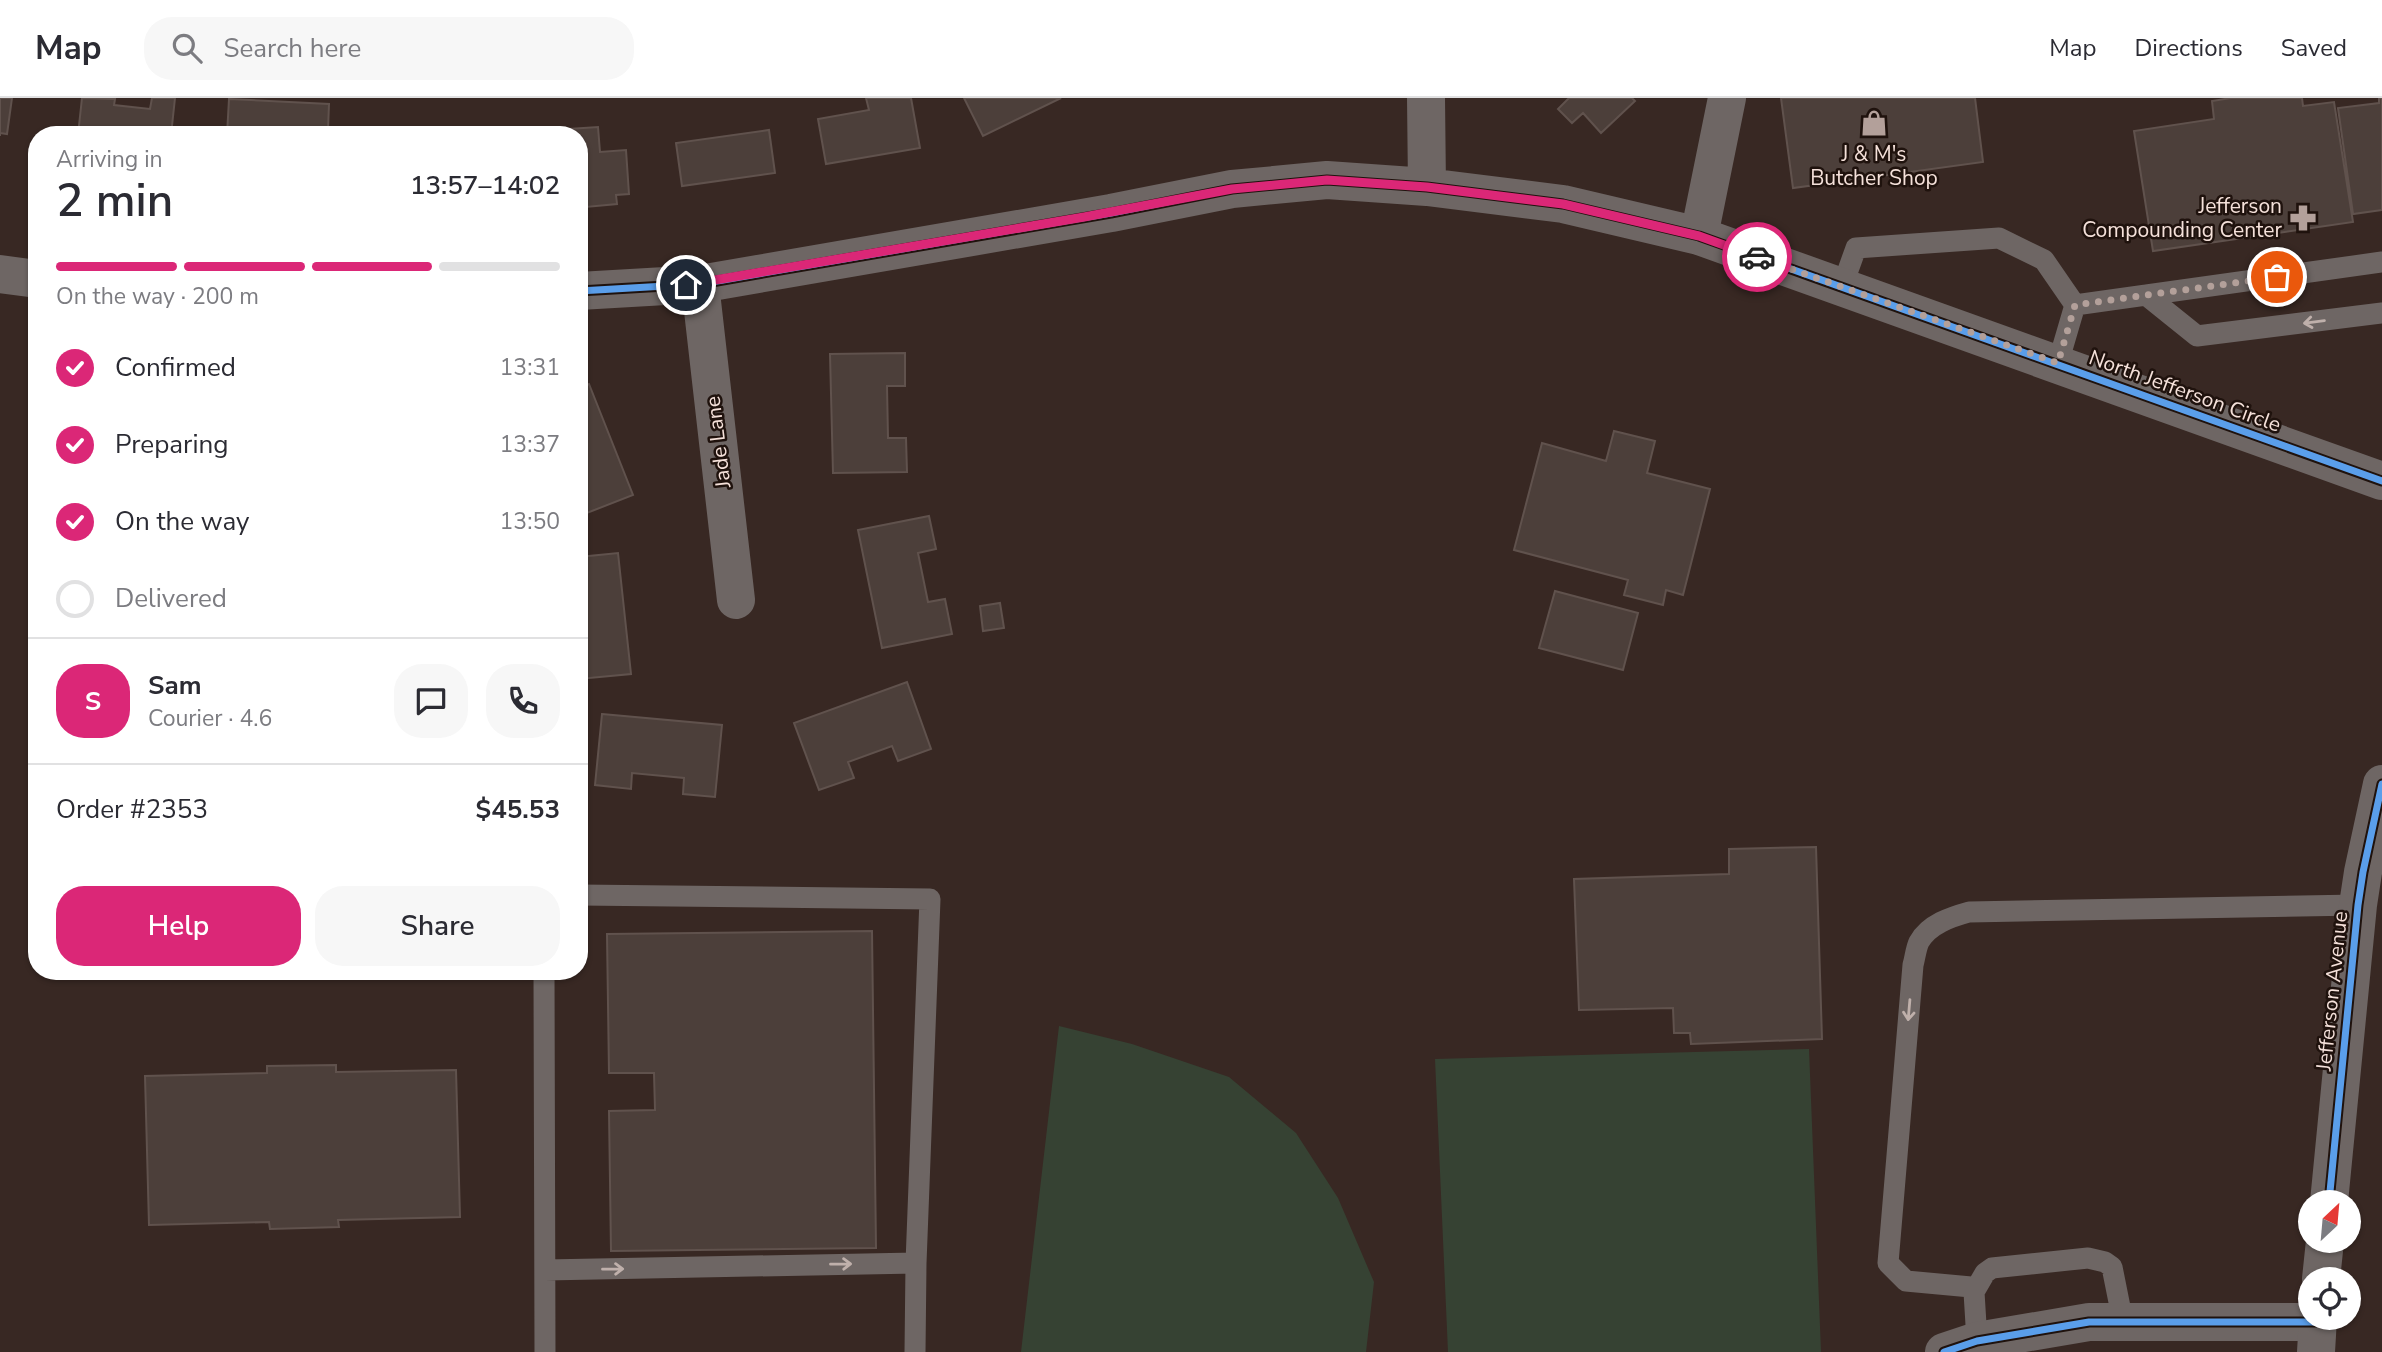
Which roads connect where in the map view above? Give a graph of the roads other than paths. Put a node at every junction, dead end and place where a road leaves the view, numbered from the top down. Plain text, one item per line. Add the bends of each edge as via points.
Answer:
1 (1426, 98) edge
2 (1727, 98) edge
3 (1427, 187) junction
4 (1699, 236) junction
5 (2382, 262) edge
6 (0, 274) edge
7 (28, 278) edge
8 (700, 285) junction
9 (1842, 287) junction
10 (588, 291) edge
11 (2146, 295) junction
12 (2075, 305) junction
13 (2382, 313) edge
14 (2058, 363) junction
15 (2382, 481) edge
16 (736, 600) dead end
17 (2382, 784) edge
18 (588, 895) edge
19 (2358, 905) junction
20 (544, 980) edge
21 (2330, 1190) edge
22 (916, 1263) junction
23 (545, 1270) junction
24 (1974, 1292) junction
25 (2123, 1322) junction
26 (2298, 1329) edge
27 (1961, 1347) edge
28 (545, 1352) edge
29 (915, 1352) edge

1 - 3 street
2 - 4 street
3 - 4 street, North Jefferson Circle via 1563,204
3 - 8 street, North Jefferson Circle via 1327,180 1232,189
4 - 9 street, North Jefferson Circle
5 - 11 lane
6 - 7 street
8 - 10 street, North Jefferson Circle
8 - 16 street, Jade Lane
9 - 12 lane via 1856,248 1999,238 2043,260
9 - 14 street, North Jefferson Circle
11 - 12 lane
13 -> 11 lane via 2197,336
12 - 14 lane
14 - 15 street, North Jefferson Circle
17 - 19 street, Jefferson Avenue
18 - 22 lane via 930,899
19 - 21 street, Jefferson Avenue
19 -> 24 lane via 1969,912 1932,928 1919,942 1913,965 1888,1263 1906,1280 1963,1284
20 - 23 lane
23 -> 22 lane
22 - 29 lane
23 - 28 lane
24 - 25 lane via 1992,1268 2096,1259 2112,1267
24 - 27 lane
25 - 26 street
25 - 27 street via 2089,1322

